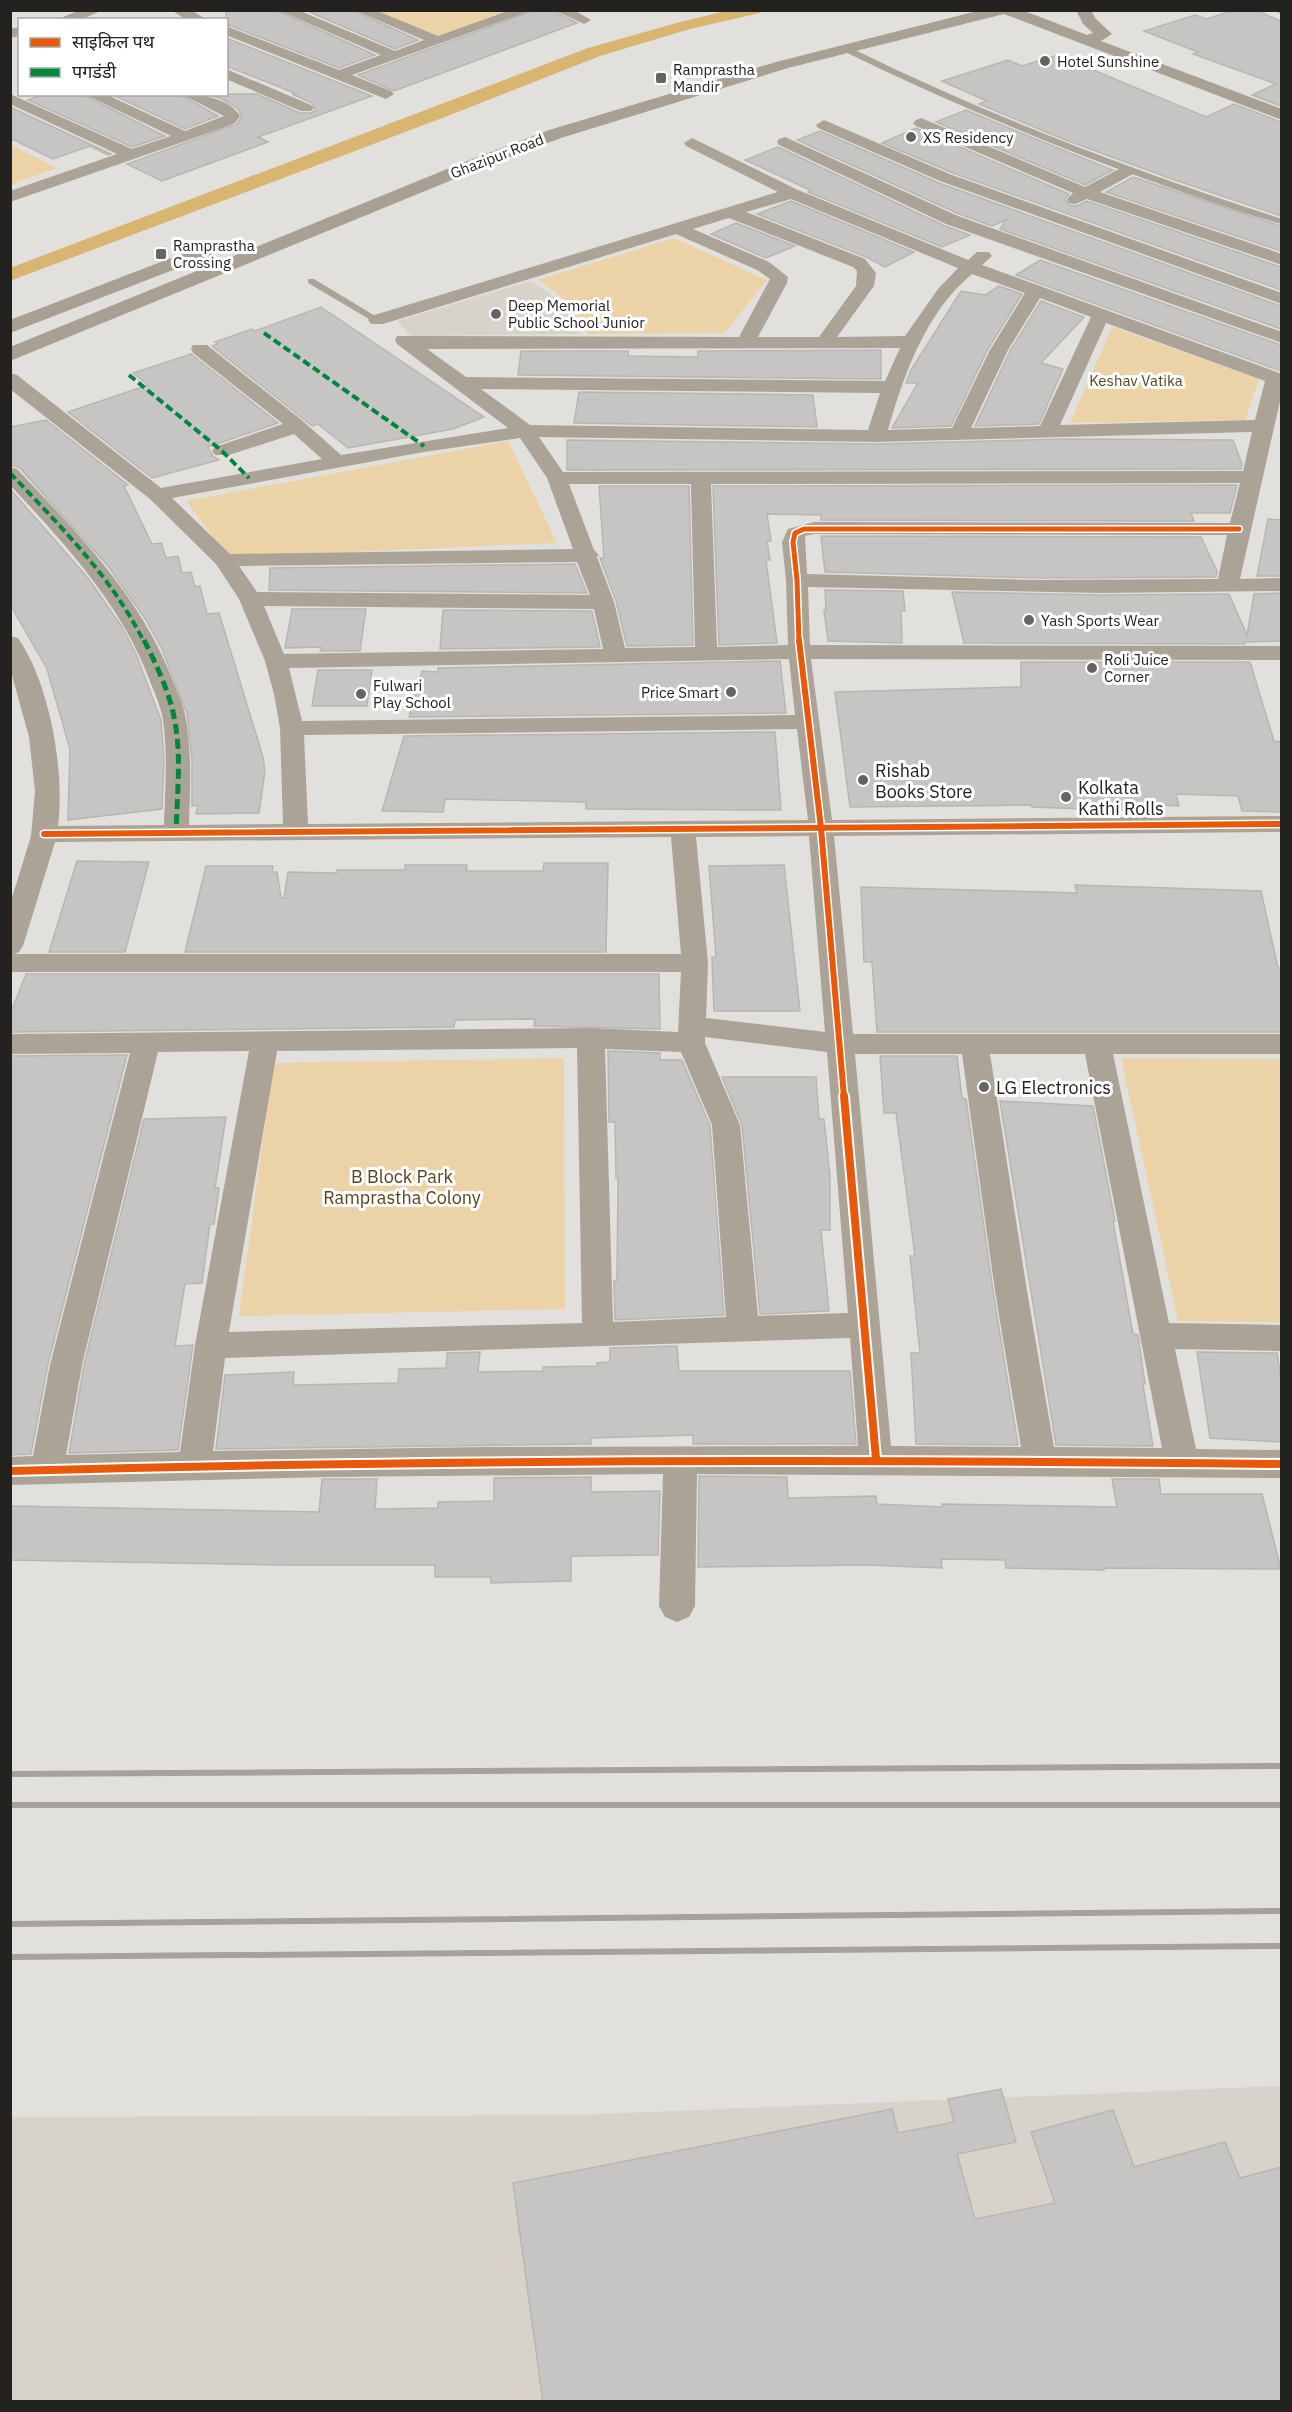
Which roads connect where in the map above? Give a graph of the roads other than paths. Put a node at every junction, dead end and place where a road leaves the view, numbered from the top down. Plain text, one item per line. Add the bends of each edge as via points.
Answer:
1 (178, 10) edge
2 (316, 10) edge
3 (526, 10) edge
4 (561, 10) edge
5 (1002, 10) edge
6 (1007, 10) edge
7 (1041, 10) edge
8 (1083, 10) edge
9 (94, 11) edge
10 (372, 12) edge
11 (292, 13) edge
12 (70, 18) edge
13 (196, 18) edge
14 (936, 19) edge
15 (969, 19) junction
16 (584, 20) dead end
17 (228, 31) edge
18 (1104, 34) junction
19 (1069, 35) junction
20 (439, 41) junction
21 (1085, 42) junction
22 (777, 49) dead end
23 (846, 50) junction
24 (394, 56) junction
25 (228, 74) edge
26 (338, 75) junction
27 (1241, 82) dead end
28 (386, 94) dead end
29 (95, 96) edge
30 (193, 96) edge
31 (10, 98) edge
32 (306, 108) dead end
33 (1281, 115) edge
34 (921, 123) dead end
35 (824, 125) dead end
36 (184, 136) junction
37 (785, 142) dead end
38 (692, 143) dead end
39 (129, 154) junction
40 (1128, 171) junction
41 (792, 193) junction
42 (1086, 193) junction
43 (10, 197) edge
44 (730, 212) junction
45 (1044, 215) junction
46 (1281, 222) edge
47 (677, 228) junction
48 (1006, 239) junction
49 (222, 244) dead end
50 (1281, 260) edge
51 (968, 266) junction
52 (311, 281) dead end
53 (1035, 291) junction
54 (1281, 298) edge
55 (1101, 315) junction
56 (377, 320) junction
57 (10, 327) edge
58 (1281, 338) edge
59 (824, 342) junction
60 (910, 342) junction
61 (408, 343) junction
62 (745, 343) junction
63 (200, 349) dead end
64 (10, 355) edge
65 (10, 379) edge
66 (1278, 380) edge
67 (463, 383) junction
68 (741, 386) junction
69 (890, 387) junction
70 (297, 426) junction
71 (1264, 426) junction
72 (1048, 430) junction
73 (525, 431) junction
74 (744, 433) junction
75 (959, 433) junction
76 (876, 436) junction
77 (222, 451) dead end
78 (337, 462) junction
79 (10, 473) edge
80 (701, 477) junction
81 (1252, 477) junction
82 (557, 478) junction
83 (157, 495) junction
84 (1239, 529) junction
85 (588, 555) junction
86 (224, 560) junction
87 (797, 579) junction
88 (1281, 584) edge
89 (1228, 586) junction
90 (250, 599) junction
91 (603, 602) junction
92 (10, 642) edge
93 (799, 652) junction
94 (1281, 653) edge
95 (706, 654) junction
96 (616, 656) junction
97 (276, 661) junction
98 (807, 722) junction
99 (292, 728) junction
100 (1281, 824) edge
101 (821, 828) junction
102 (683, 829) junction
103 (296, 832) junction
104 (176, 833) junction
105 (44, 834) junction
106 (10, 946) edge
107 (10, 963) edge
108 (695, 963) junction
109 (692, 1035) junction
110 (591, 1038) junction
111 (266, 1042) junction
112 (146, 1043) junction
113 (10, 1044) edge
114 (840, 1044) junction
115 (975, 1044) junction
116 (1097, 1044) junction
117 (1281, 1044) edge
118 (864, 1325) junction
119 (743, 1330) junction
120 (598, 1335) junction
121 (1156, 1336) junction
122 (1281, 1338) edge
123 (211, 1345) junction
124 (876, 1459) junction
125 (680, 1461) junction
126 (1040, 1461) junction
127 (1182, 1463) junction
128 (1281, 1464) edge
129 (195, 1465) junction
130 (47, 1470) junction
131 (10, 1471) edge
132 (677, 1606) dead end

1 - 13 street
2 - 11 street
3 - 20 street
4 - 16 street
5 - 15 main road, Ghazipur Road
6 - 19 main road
7 - 18 main road
8 - 18 main road
9 - 12 street
10 - 20 street
11 - 24 street
14 - 15 main road, Ghazipur Road
14 - 22 main road, Ghazipur Road via 914,16
14 - 23 main road, Ghazipur Road
15 - 19 main road
17 - 26 street
18 - 21 main road
18 - 27 main road
19 - 21 main road
20 - 24 street
21 - 33 main road
23 - 40 lane
23 - 64 main road, Ghazipur Road via 771,68 555,134
24 - 26 street
25 - 32 street
26 - 28 street
29 - 36 street
30 - 36 street via 232,116
31 - 39 street
34 - 42 street
35 - 45 street
36 - 39 street
37 - 48 street via 921,208
38 - 41 street
39 - 43 street
40 - 42 street
40 - 46 lane
41 - 44 street
41 - 51 street
42 - 45 street
42 - 50 street
44 - 47 street
44 - 59 street via 866,268 865,286
45 - 48 street
45 - 54 street
47 - 56 street
47 - 62 street via 763,266 778,277
48 - 51 street
48 - 58 street
49 - 57 main road
51 - 53 street
51 - 60 street
52 - 56 lane
53 - 55 street
53 - 75 street via 999,350
55 - 66 street
55 - 72 street
56 - 61 street
59 - 60 street
59 - 62 street
60 - 69 street
61 - 62 street
61 - 67 street
63 - 70 street
65 - 83 street
66 - 71 street
67 - 68 street
67 - 73 street
68 - 69 street
68 - 74 street
69 - 76 street
70 - 77 street
70 - 78 street
71 - 72 street
71 - 81 street
72 - 75 street
73 - 74 street
73 - 78 street
73 - 82 street
74 - 76 street
75 - 76 street
78 - 83 street
79 - 104 street via 96,565 155,658 175,720
80 - 81 street
80 - 82 street
80 - 95 street
81 - 84 street
82 - 85 street
83 - 86 street
84 - 87 street via 804,529 795,533 793,542
84 - 89 street
85 - 86 street
85 - 91 street
86 - 90 street
87 - 89 street
87 - 93 street
88 - 89 street
90 - 91 street
90 - 97 street
91 - 96 street
92 - 105 street via 27,680 39,727 47,798
93 - 94 street
93 - 95 street
93 - 98 street
95 - 96 street
96 - 97 street
97 - 99 street
98 - 99 street
98 - 101 street
99 - 103 street
100 - 101 street
101 - 102 street
101 - 114 street
102 - 103 street
102 - 108 street
103 - 104 street
104 - 105 street
105 - 106 street
107 - 108 street
108 - 109 street
109 - 110 street
109 - 114 street
109 - 119 street via 726,1125
110 - 111 street
110 - 120 street
111 - 112 street
111 - 123 street
112 - 113 street
112 - 130 street via 66,1365
114 - 115 street
114 - 118 street
115 - 116 street
115 - 126 street
116 - 117 street
116 - 121 street
118 - 119 street
118 - 124 street
119 - 120 street
120 - 123 street
121 - 122 street
121 - 127 street
123 - 129 street
124 - 125 street
124 - 126 street
125 - 129 street
125 - 132 street
126 - 127 street
127 - 128 street
129 - 130 street
130 - 131 street

